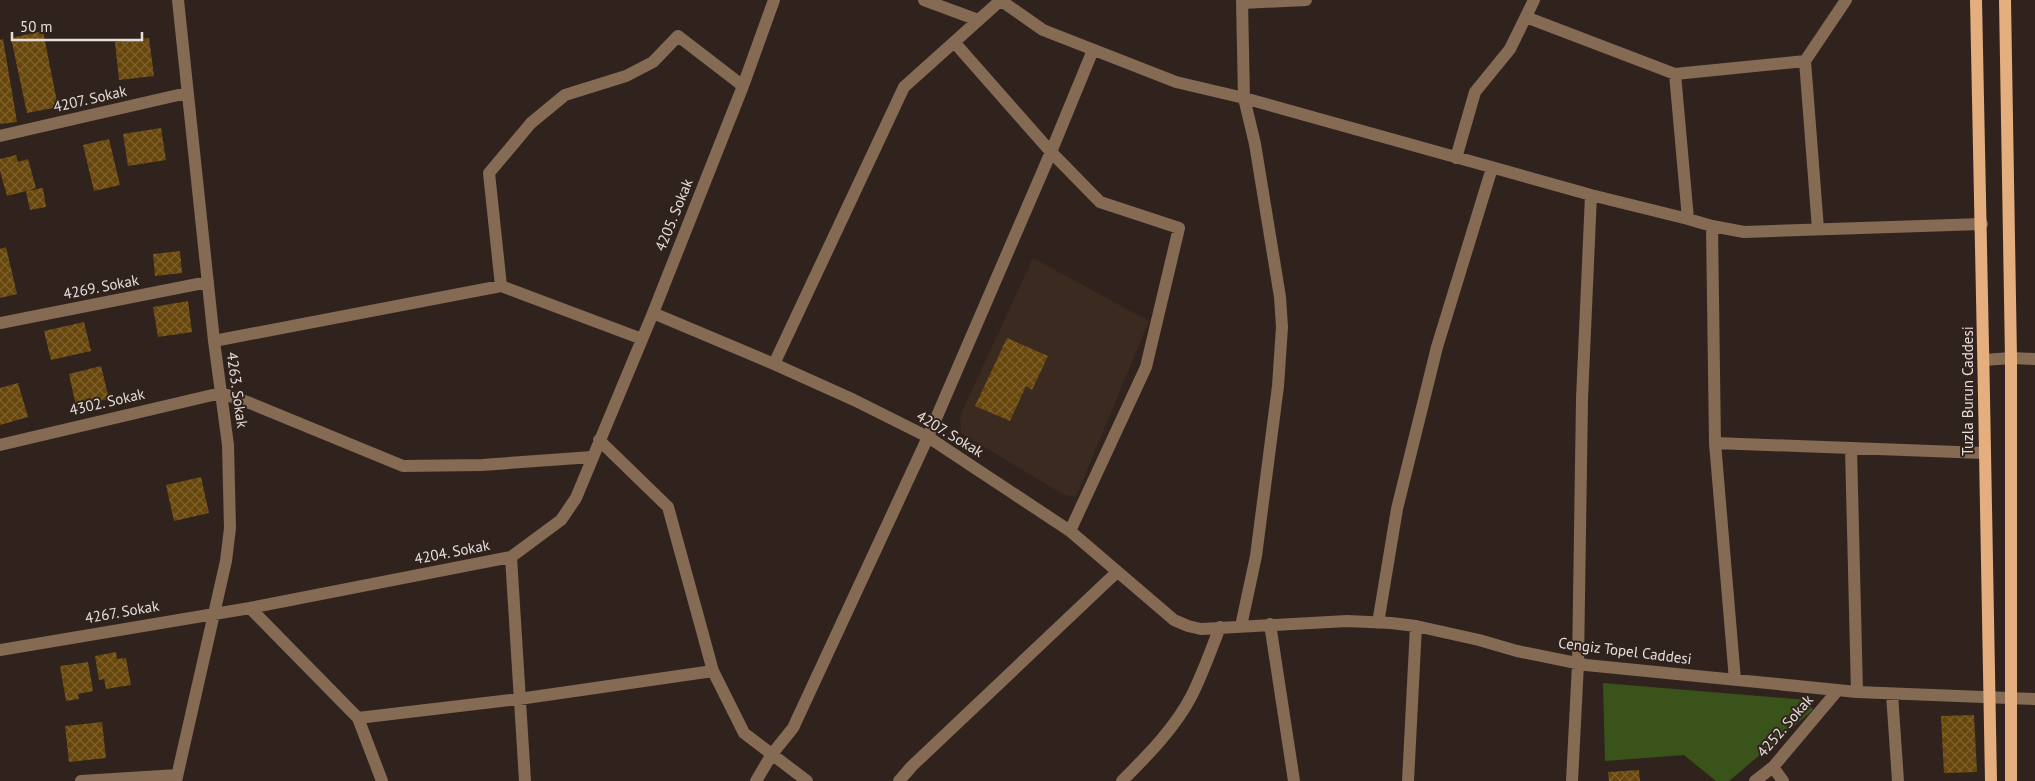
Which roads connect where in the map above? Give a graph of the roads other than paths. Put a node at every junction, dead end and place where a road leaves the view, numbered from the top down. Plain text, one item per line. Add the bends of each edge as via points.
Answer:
1 (178, 0) edge
2 (774, 0) edge
3 (924, 0) edge
4 (1000, 0) edge
5 (1306, 0) edge
6 (1534, 0) edge
7 (1846, 0) edge
8 (1976, 0) edge
9 (2005, 0) edge
10 (1242, 2) edge
11 (1526, 17) junction
12 (978, 20) junction
13 (954, 42) junction
14 (1093, 50) junction
15 (1805, 61) junction
16 (1675, 74) junction
17 (744, 86) junction
18 (187, 93) junction
19 (1244, 98) junction
20 (0, 136) edge
21 (1051, 152) junction
22 (1456, 158) junction
23 (1492, 168) junction
24 (1591, 195) junction
25 (1688, 219) junction
26 (1982, 224) junction
27 (1712, 226) junction
28 (1818, 229) junction
29 (208, 282) junction
30 (501, 286) junction
31 (653, 313) junction
32 (0, 323) edge
33 (642, 339) junction
34 (214, 341) junction
35 (2011, 358) junction
36 (2035, 359) edge
37 (1984, 360) junction
38 (774, 364) junction
39 (221, 393) junction
40 (928, 437) junction
41 (599, 440) junction
42 (1716, 443) junction
43 (0, 445) edge
44 (1851, 448) junction
45 (1984, 453) junction
46 (592, 457) junction
47 (1070, 531) junction
48 (511, 556) junction
49 (1118, 572) junction
50 (250, 608) junction
51 (214, 613) junction
52 (1378, 623) junction
53 (1270, 624) junction
54 (1241, 626) junction
55 (1416, 626) junction
56 (1220, 627) junction
57 (1201, 629) joint
58 (0, 650) edge
59 (1578, 664) junction
60 (713, 671) junction
61 (1735, 680) junction
62 (1838, 690) junction
63 (1857, 692) junction
64 (1892, 694) junction
65 (1989, 698) junction
66 (2011, 698) junction
67 (519, 699) junction
68 (2035, 699) edge
69 (358, 718) junction
70 (772, 754) junction
71 (1773, 766) junction
72 (176, 778) edge
73 (81, 781) edge
74 (382, 781) edge
75 (525, 781) edge
76 (756, 781) edge
77 (807, 781) edge
78 (899, 781) edge
79 (1122, 781) edge
80 (1294, 781) edge
81 (1408, 781) edge
82 (1572, 781) edge
83 (1755, 781) edge
84 (1783, 781) edge
85 (1898, 781) edge
86 (1991, 781) edge
87 (2011, 781) edge

1 - 18 street, 4263. Sokak
2 - 17 street, 4205. Sokak
3 - 12 street
4 - 12 street
4 - 14 street via 1043,30
5 - 10 street
6 - 11 street
7 - 15 street
8 - 26 main road, Tuzla Burun Caddesi
9 - 35 main road
10 - 19 street
11 - 16 street
11 - 22 street via 1510,49 1475,92
12 - 13 street
13 - 21 street
13 - 38 street via 904,87
14 - 19 street via 1176,82
14 - 21 street
15 - 16 street
15 - 28 street
16 - 25 street
17 - 30 street via 678,36 653,62 626,76 565,95 531,122 489,173
17 - 31 street, 4205. Sokak
18 - 20 street, 4207. Sokak
18 - 29 street, 4263. Sokak
19 - 22 street
19 - 54 street via 1255,144 1282,327 1278,386 1256,556
21 - 40 street
21 - 47 street via 1100,202 1179,228 1146,367
22 - 23 street
23 - 24 street
23 - 52 street via 1437,347 1397,509
24 - 25 street
24 - 59 street via 1582,399
25 - 27 street
26 - 28 street
26 - 37 main road, Tuzla Burun Caddesi
27 - 28 street via 1744,232
27 - 42 street
29 - 32 street, 4269. Sokak
29 - 34 street, 4263. Sokak
30 - 33 street
30 - 34 street
31 - 33 street, 4205. Sokak
31 - 38 street, 4207. Sokak
33 - 41 street, 4205. Sokak
34 - 39 street, 4263. Sokak
35 - 36 street
35 - 37 street
35 - 66 main road
37 - 45 main road, Tuzla Burun Caddesi
38 - 40 street, 4207. Sokak
39 - 43 street, 4302. Sokak
39 - 46 street via 403,466 482,465
39 - 51 street, 4263. Sokak via 228,445 230,528
40 - 47 street, 4207. Sokak
40 - 70 street via 793,728
41 - 46 street, 4204. Sokak
41 - 60 street via 668,507
42 - 44 street
42 - 61 street
44 - 45 street
44 - 63 street
45 - 65 main road, Tuzla Burun Caddesi
46 - 48 street, 4204. Sokak via 576,498 561,520
47 - 49 street, 4207. Sokak
48 - 50 street, 4204. Sokak
48 - 67 street
49 - 57 street, 4207. Sokak via 1174,620
49 - 78 street
50 - 51 street, 4267. Sokak
50 - 69 street
51 - 58 street, 4267. Sokak
51 - 72 street, 4263. Sokak
52 - 53 street, Cengiz Topel Caddesi
52 - 55 street, Cengiz Topel Caddesi
53 - 54 street, Cengiz Topel Caddesi
53 - 80 street
54 - 56 street, Cengiz Topel Caddesi
55 - 59 street, Cengiz Topel Caddesi
55 - 81 street
56 - 57 street, Cengiz Topel Caddesi
56 - 79 street via 1192,695 1173,726
59 - 61 street, Cengiz Topel Caddesi
59 - 82 street
60 - 67 street
60 - 70 street via 744,733
61 - 62 street, Cengiz Topel Caddesi
62 - 63 street, Cengiz Topel Caddesi
62 - 71 street, 4252. Sokak
63 - 64 street, Cengiz Topel Caddesi
64 - 65 street, Cengiz Topel Caddesi
64 - 85 street
65 - 66 street, Cengiz Topel Caddesi
65 - 86 main road, Tuzla Burun Caddesi
66 - 68 street, Cengiz Topel Caddesi
66 - 87 main road
67 - 69 street
67 - 75 street
69 - 74 street
70 - 76 street
70 - 77 street
71 - 83 street, 4252. Sokak
71 - 84 street
72 - 73 street

